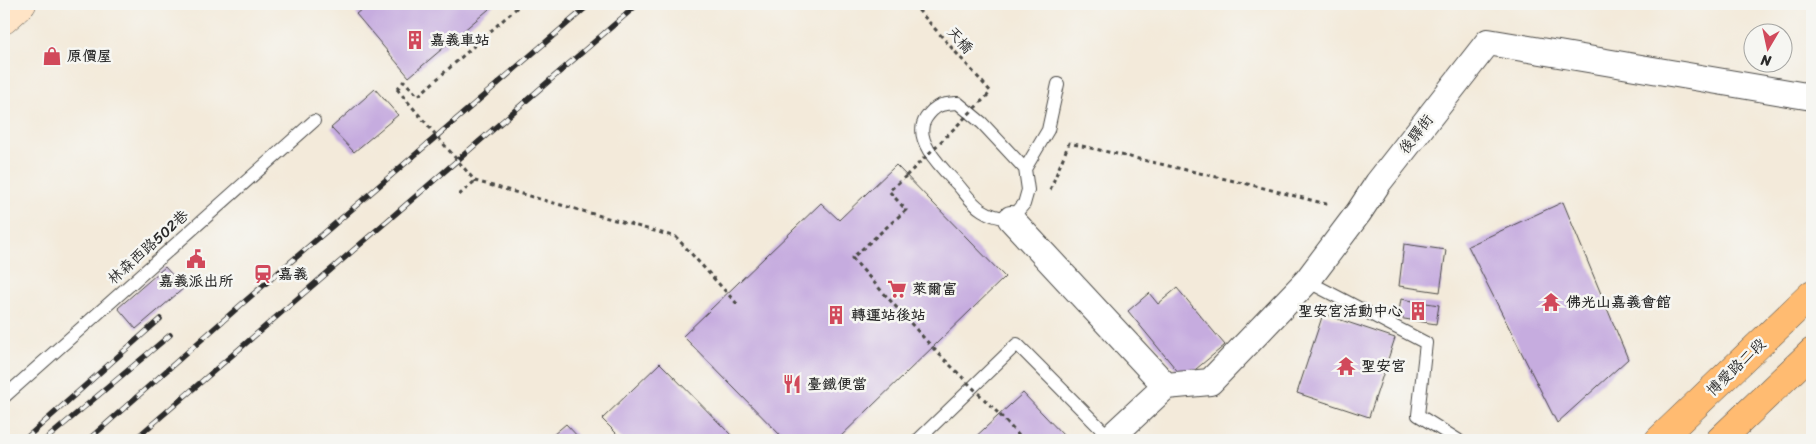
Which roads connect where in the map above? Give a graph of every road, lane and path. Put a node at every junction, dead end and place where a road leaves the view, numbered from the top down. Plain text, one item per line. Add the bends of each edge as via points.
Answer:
1 (22, 4) edge
2 (521, 4) edge
3 (913, 4) edge
4 (4, 20) edge
5 (1058, 84) dead end
6 (1812, 96) edge
7 (314, 121) dead end
8 (1025, 169) junction
9 (475, 182) junction
10 (1047, 195) dead end
11 (460, 196) dead end
12 (1359, 212) junction
13 (1011, 219) junction
14 (1307, 281) junction
15 (1812, 294) edge
16 (738, 305) dead end
17 (1812, 352) edge
18 (1166, 386) junction
19 (4, 397) edge
20 (1109, 439) edge
21 (918, 440) edge
22 (1019, 440) edge
23 (1458, 440) edge
24 (1659, 440) edge
25 (1720, 440) edge

1 - 4 main road
2 - 9 path, bridge via 418,96 404,81 397,89
3 - 22 path, 天橋, bridge via 991,92 889,191 906,210 852,258 933,348 1000,415 1020,437
5 - 8 lane via 1048,130
6 - 12 street, 後驛街 via 1488,42
7 - 19 lane, 林森西路502巷
8 - 13 lane via 1028,190 1024,204
8 - 13 lane via 982,123 958,103 941,104 923,123 922,137 936,161 980,210 997,218
9 - 11 path
9 - 16 path, bridge via 676,237
10 - 12 path via 1070,143
12 - 14 street, 後驛街
13 - 18 street
14 - 18 street, 後驛街 via 1210,382
14 - 23 lane via 1426,343 1418,415
15 - 24 main road, 博愛路二段
17 - 25 main road
18 - 20 street
20 - 21 lane via 1017,344

